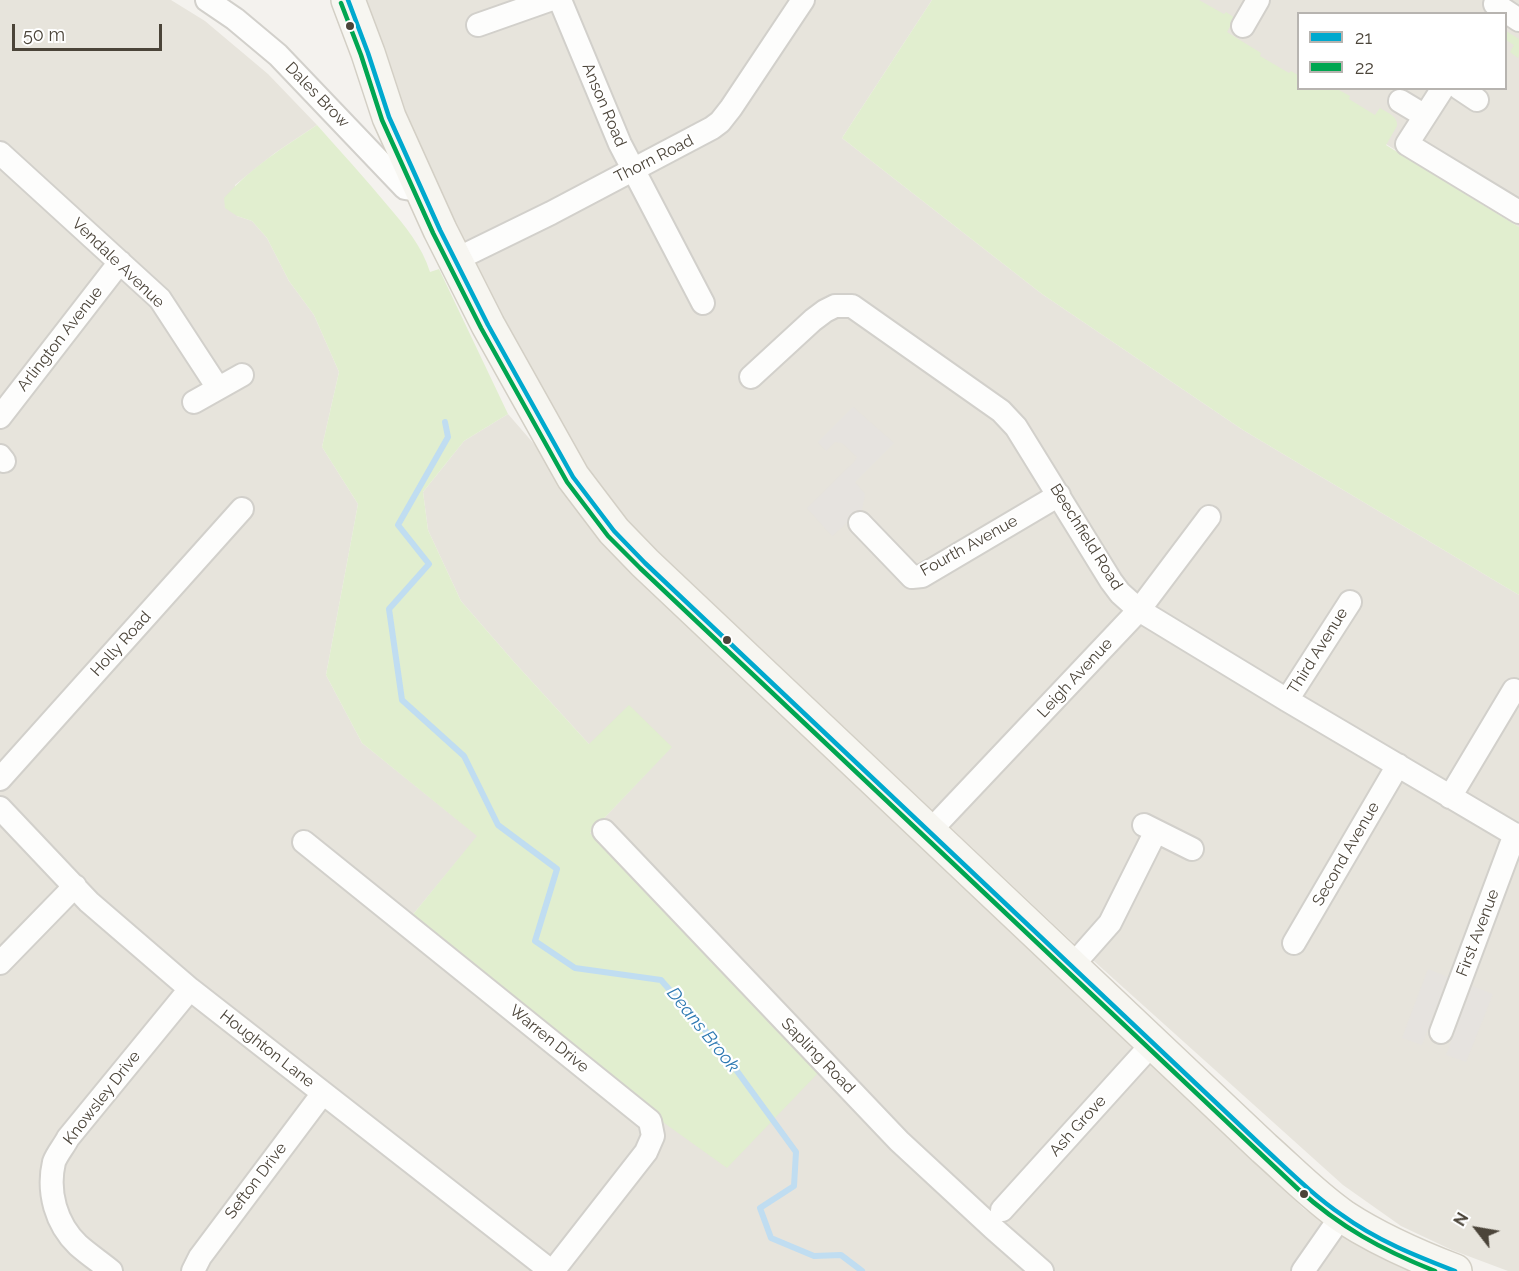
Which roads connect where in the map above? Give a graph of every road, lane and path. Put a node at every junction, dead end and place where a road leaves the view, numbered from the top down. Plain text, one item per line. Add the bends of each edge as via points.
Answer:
1 (207, 0) edge
2 (348, 0) edge
3 (549, 0) edge
4 (560, 0) edge
5 (803, 0) edge
6 (1258, 0) edge
7 (478, 25) dead end
8 (1243, 26) dead end
9 (1442, 90) edge
10 (1400, 101) dead end
11 (1425, 116) junction
12 (0, 153) edge
13 (632, 170) junction
14 (423, 191) junction
15 (1519, 213) edge
16 (454, 260) junction
17 (120, 262) junction
18 (703, 303) dead end
19 (242, 375) dead end
20 (751, 377) dead end
21 (218, 388) junction
22 (194, 402) dead end
23 (0, 417) edge
24 (1059, 495) junction
25 (242, 509) dead end
26 (1209, 517) dead end
27 (860, 523) dead end
28 (1350, 602) dead end
29 (1139, 610) junction
30 (1514, 690) dead end
31 (1287, 700) junction
32 (1398, 765) junction
33 (0, 779) edge
34 (1450, 797) junction
35 (0, 808) edge
36 (604, 831) dead end
37 (930, 831) junction
38 (1517, 836) edge
39 (304, 842) dead end
40 (1192, 849) dead end
41 (75, 886) junction
42 (1294, 943) dead end
43 (0, 963) edge
44 (1072, 966) junction
45 (190, 988) junction
46 (1442, 1032) dead end
47 (1154, 1042) junction
48 (323, 1093) junction
49 (1002, 1210) dead end
50 (1342, 1215) junction
51 (111, 1271) edge
52 (193, 1271) edge
53 (552, 1271) edge
54 (1042, 1271) edge
55 (1303, 1271) edge
56 (1455, 1271) edge

1 - 14 street, Dales Brow via 278,55 405,188
2 - 14 main road via 389,117
3 - 7 street
4 - 13 street, Anson Road
5 - 13 street, Thorn Road via 720,122
6 - 8 street
9 - 11 street
10 - 11 street
11 - 15 street via 1407,144
12 - 17 street, Vendale Avenue
13 - 16 street, Thorn Road
13 - 18 street, Anson Road
14 - 16 main road
16 - 37 main road via 565,464 614,531
17 - 21 street, Vendale Avenue via 160,299
17 - 23 street, Arlington Avenue
19 - 21 street
20 - 24 street, Beechfield Road via 825,311 852,306 1009,418
21 - 22 street
24 - 27 street, Fourth Avenue via 922,576 912,577
24 - 29 street, Beechfield Road via 1111,581
25 - 33 street, Holly Road
26 - 29 street, Leigh Avenue
28 - 31 street, Third Avenue
29 - 31 street, Beechfield Road
29 - 37 street, Leigh Avenue
30 - 34 street
31 - 32 street, Beechfield Road
32 - 34 street, Beechfield Road
32 - 42 street, Second Avenue
34 - 38 street, Beechfield Road
35 - 41 street, Houghton Lane
36 - 54 street, Sapling Road via 899,1141
37 - 44 main road
38 - 46 street, First Avenue
39 - 53 street, Warren Drive via 650,1121 653,1136 646,1152
40 - 44 street via 1149,828 1110,923
41 - 43 street
41 - 45 street, Houghton Lane
44 - 47 main road
45 - 48 street, Houghton Lane
45 - 51 street, Knowsley Drive via 68,1138 55,1160 51,1183 55,1209 64,1228 78,1245
47 - 49 street, Ash Grove
47 - 50 main road via 1281,1164
48 - 52 street, Sefton Drive
48 - 53 street, Houghton Lane
50 - 55 street
50 - 56 main road via 1397,1247

